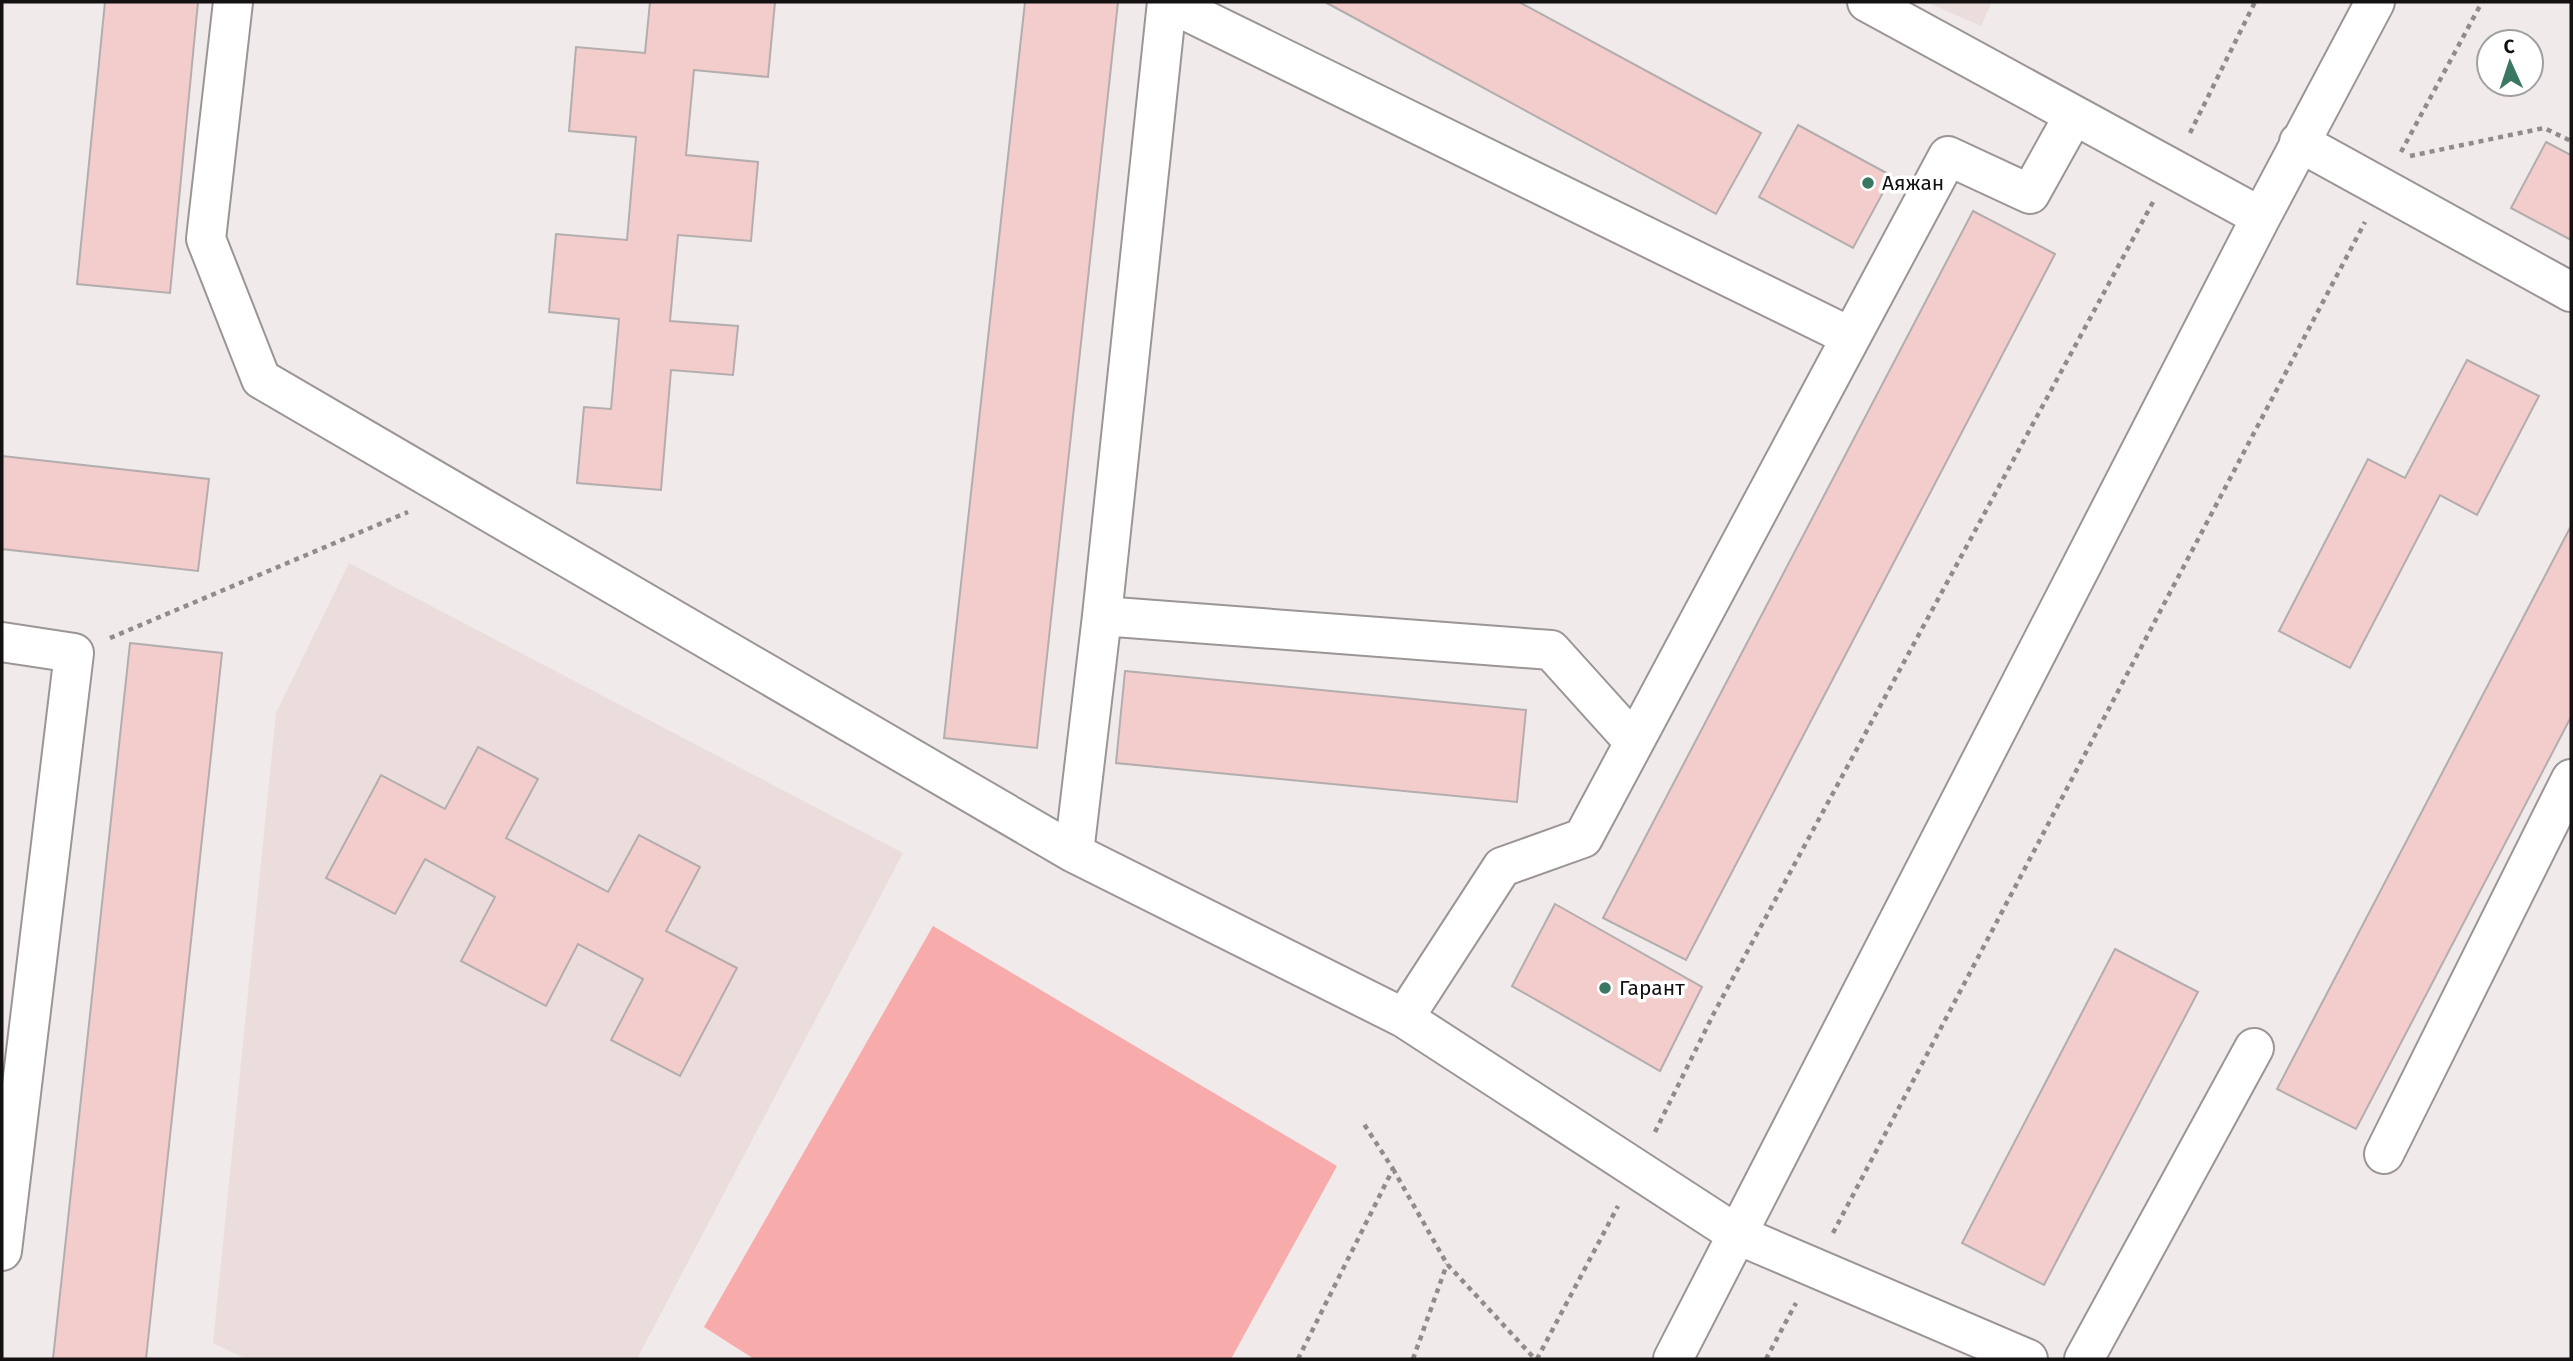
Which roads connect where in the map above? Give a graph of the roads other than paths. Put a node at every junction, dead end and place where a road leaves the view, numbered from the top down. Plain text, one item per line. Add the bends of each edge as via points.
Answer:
1 (233, 2) edge
2 (1168, 2) edge
3 (1867, 2) edge
4 (2375, 2) edge
5 (2074, 115) junction
6 (2299, 142) junction
7 (2261, 217) junction
8 (2571, 292) edge
9 (1851, 337) junction
10 (1102, 616) junction
11 (2, 642) edge
12 (1634, 742) junction
13 (2571, 779) edge
14 (1074, 853) junction
15 (1404, 1018) junction
16 (2254, 1048) dead end
17 (2384, 1154) dead end
18 (1738, 1235) junction
19 (2, 1251) edge
20 (1673, 1359) edge
21 (2028, 1359) edge
22 (2084, 1359) edge

1 - 14 street via 206,239 261,379
2 - 9 street
2 - 10 street
3 - 5 street
4 - 6 street
5 - 7 street
5 - 9 street via 2030,194 1948,156
6 - 7 street
6 - 8 street
7 - 18 street
9 - 12 street
10 - 12 street via 1551,650
10 - 14 street
11 - 19 street via 74,653
12 - 15 street via 1583,838 1502,867
13 - 17 street
14 - 15 street
15 - 18 street
16 - 22 street
18 - 20 street
18 - 21 street

